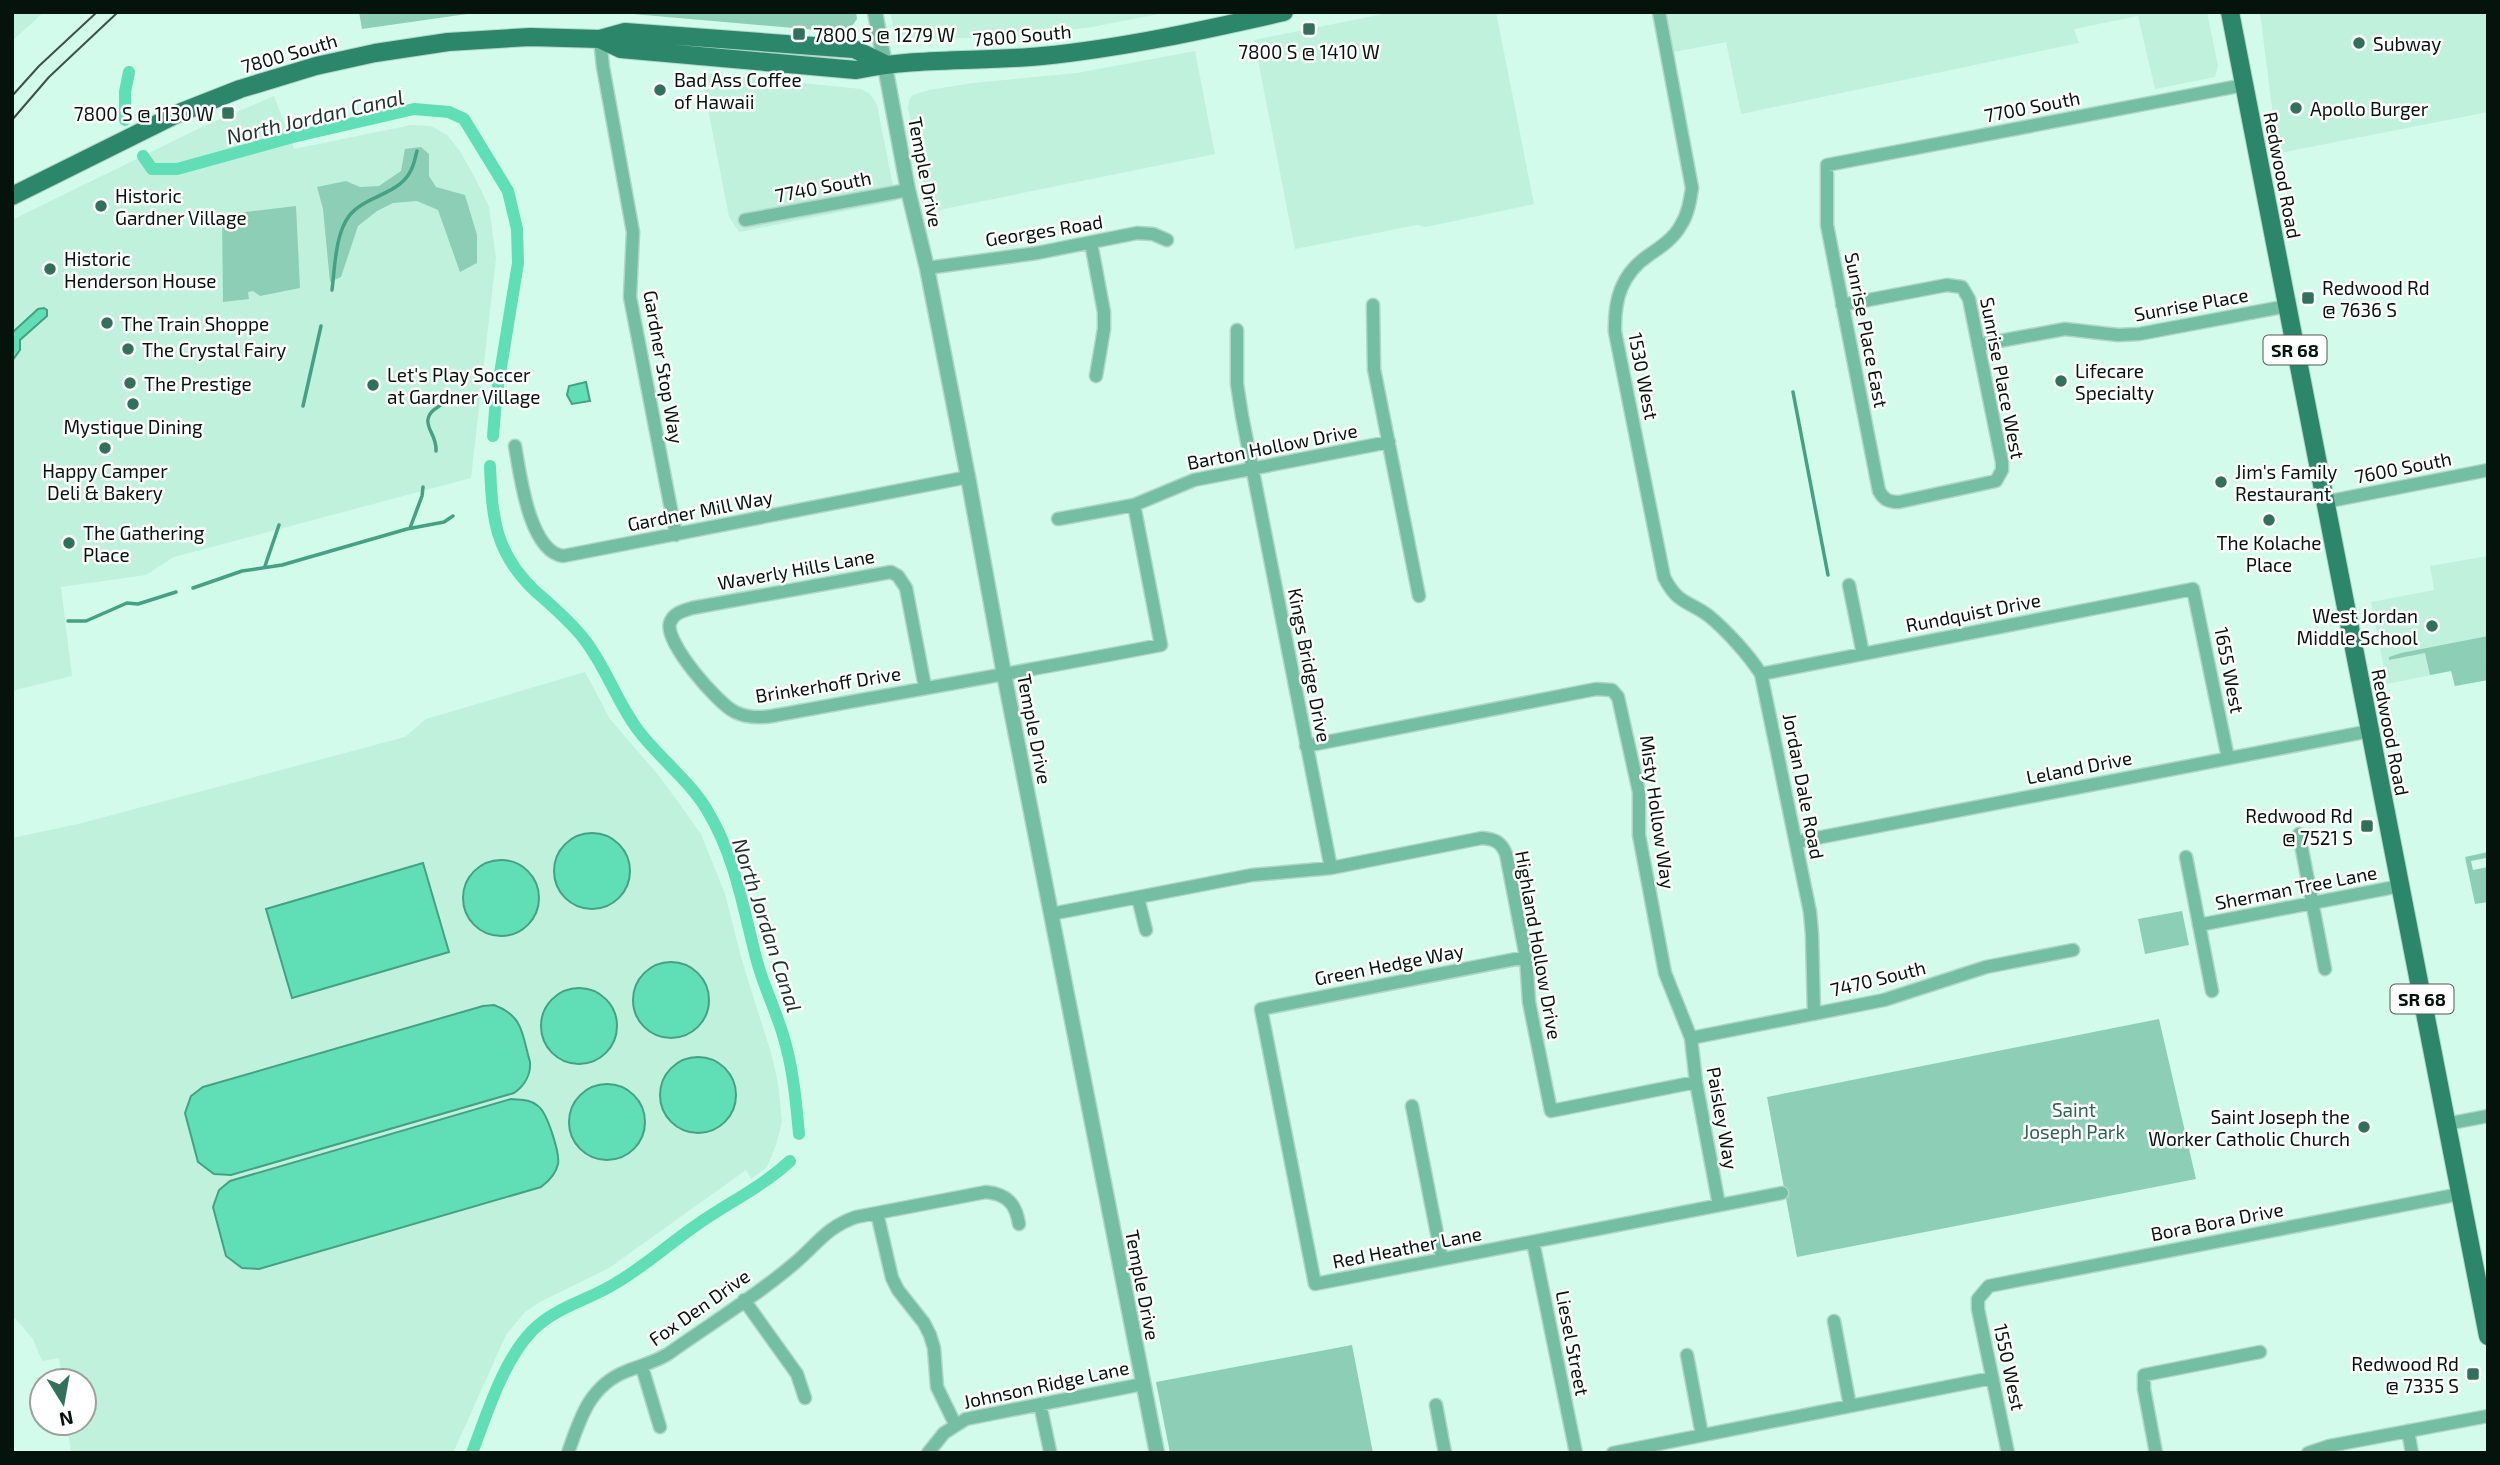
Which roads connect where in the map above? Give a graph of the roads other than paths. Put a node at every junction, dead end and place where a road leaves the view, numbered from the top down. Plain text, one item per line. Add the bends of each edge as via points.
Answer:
1 (874, 12) edge
2 (1284, 12) edge
3 (1659, 12) edge
4 (2230, 12) edge
5 (1245, 17) edge
6 (600, 39) junction
7 (885, 64) junction
8 (2244, 85) junction
9 (1827, 165) joint
10 (908, 190) junction
11 (12, 196) edge
12 (745, 220) dead end
13 (1167, 240) dead end
14 (1091, 243) junction
15 (927, 268) junction
16 (1373, 305) dead end
17 (1842, 305) junction
18 (2287, 306) junction
19 (1237, 330) dead end
20 (1978, 345) junction
21 (1096, 376) dead end
22 (1389, 442) junction
23 (515, 446) dead end
24 (1252, 470) junction
25 (2488, 470) edge
26 (968, 477) junction
27 (2000, 477) joint
28 (2325, 502) junction
29 (1134, 505) junction
30 (1058, 519) dead end
31 (676, 535) junction
32 (1849, 585) dead end
33 (2193, 589) joint
34 (1419, 596) dead end
35 (1682, 602) joint
36 (672, 619) joint
37 (1863, 654) junction
38 (1004, 674) junction
39 (1761, 674) junction
40 (925, 687) junction
41 (2370, 731) junction
42 (1306, 746) junction
43 (2228, 758) junction
44 (2299, 834) dead end
45 (1796, 842) junction
46 (2186, 857) dead end
47 (1331, 867) junction
48 (2400, 886) junction
49 (1138, 898) junction
50 (2312, 903) junction
51 (1051, 914) junction
52 (2199, 926) junction
53 (1146, 930) dead end
54 (2073, 950) dead end
55 (1525, 957) junction
56 (2325, 969) dead end
57 (2211, 992) dead end
58 (1261, 1009) joint
59 (1814, 1014) junction
60 (1691, 1038) junction
61 (1696, 1082) junction
62 (1412, 1106) dead end
63 (2488, 1116) edge
64 (2446, 1124) junction
65 (1782, 1193) dead end
66 (2460, 1194) junction
67 (1719, 1205) junction
68 (877, 1213) junction
69 (1019, 1224) dead end
70 (1533, 1242) junction
71 (1442, 1259) junction
72 (1983, 1291) joint
73 (744, 1300) junction
74 (1834, 1321) dead end
75 (2488, 1336) edge
76 (2260, 1352) dead end
77 (1687, 1355) dead end
78 (642, 1367) junction
79 (1992, 1378) junction
80 (1143, 1384) junction
81 (805, 1398) dead end
82 (1040, 1404) junction
83 (1436, 1405) dead end
84 (1850, 1406) junction
85 (2488, 1416) edge
86 (955, 1424) junction
87 (660, 1427) dead end
88 (2408, 1431) junction
89 (1702, 1435) junction
90 (1050, 1451) dead end
91 (568, 1453) edge
92 (929, 1453) edge
93 (1157, 1453) edge
94 (1445, 1453) edge
95 (1576, 1453) edge
96 (1613, 1453) edge
97 (2008, 1453) edge
98 (2156, 1453) edge
99 (2308, 1453) edge
100 (2412, 1453) edge

1 - 7 street, Temple Drive
2 - 5 main road, 7800 South
3 - 35 street, 1530 West via 1692,188 1681,227 1631,270 1620,286 1615,332 1661,564 1669,588
4 - 8 main road, Redwood Road / SR 68
5 - 7 main road, 7800 South via 1084,51
6 - 7 main road, 7800 South via 625,32 854,49
6 - 11 main road, 7800 South via 460,40 316,65 179,113
6 - 31 street, Gardner Stop Way via 633,232 631,297
7 - 10 street, Temple Drive
8 - 9 street, 7700 South
8 - 18 main road, Redwood Road / SR 68
9 - 17 street, Sunrise Place East via 1827,225
10 - 12 street, 7740 South
10 - 15 street, Temple Drive
13 - 14 street, Georges Road via 1146,233
14 - 15 street, Georges Road
14 - 21 street via 1104,312
15 - 26 street, Temple Drive
16 - 22 street via 1374,369
17 - 20 street, Sunrise Place West via 1947,285 1962,287 1969,299
17 - 27 street, Sunrise Place East via 1879,491 1885,499 1912,500 1989,484
18 - 20 street, Sunrise Place via 2139,334 2065,329
18 - 28 main road, Redwood Road / SR 68
19 - 24 street, Kings Bridge Drive via 1237,384
20 - 27 street, Sunrise Place West via 2002,463
22 - 24 street, Barton Hollow Drive
22 - 34 street
23 - 31 street, Gardner Mill Way via 527,504 544,545 552,552 570,555
24 - 29 street, Barton Hollow Drive via 1194,480
24 - 42 street, Kings Bridge Drive
25 - 28 street, 7600 South
26 - 31 street, Gardner Mill Way
26 - 38 street, Temple Drive
28 - 41 main road, Redwood Road / SR 68
29 - 30 street, Barton Hollow Drive
29 - 38 street via 1161,645
32 - 37 street
33 - 37 street, Rundquist Drive
33 - 43 street, 1655 West
35 - 39 street, Jordan Dale Road via 1711,618
36 - 40 street, Brinkerhoff Drive via 674,643 711,694 740,715 772,716
36 - 40 street, Waverly Hills Lane via 692,608 891,572 906,588
37 - 39 street, Rundquist Drive
38 - 40 street, Brinkerhoff Drive
38 - 51 street, Temple Drive
39 - 45 street, Jordan Dale Road
41 - 43 street, Leland Drive
41 - 48 main road, Redwood Road / SR 68
42 - 47 street, Kings Bridge Drive
42 - 60 street, Misty Hollow Way via 1596,689 1612,690 1622,708 1639,792 1639,835 1665,973
43 - 45 street, Leland Drive
44 - 50 street
45 - 59 street, Jordan Dale Road via 1812,934
46 - 52 street
47 - 49 street, Highland Hollow Drive via 1252,875
47 - 55 street, Highland Hollow Drive via 1482,838 1498,842 1506,854
48 - 50 street, Sherman Tree Lane
48 - 64 main road, Redwood Road / SR 68
49 - 51 street, Highland Hollow Drive
49 - 53 street
50 - 52 street, Sherman Tree Lane
50 - 56 street
51 - 80 street, Temple Drive
52 - 57 street
54 - 59 street, 7470 South via 1986,967 1903,995
55 - 58 street, Green Hedge Way
55 - 61 street, Highland Hollow Drive via 1529,1002 1551,1111
58 - 71 street, Red Heather Lane via 1315,1284
59 - 60 street, 7470 South
60 - 61 street, Paisley Way
61 - 67 street, Paisley Way
62 - 71 street
63 - 64 street
64 - 66 main road, Redwood Road / SR 68
65 - 67 street, Red Heather Lane
66 - 72 street, Bora Bora Drive via 1996,1284
66 - 75 main road, Redwood Road / SR 68
67 - 70 street, Red Heather Lane
68 - 69 street, Fox Den Drive via 986,1192 1010,1200
68 - 73 street, Fox Den Drive via 831,1228 796,1262
68 - 86 street via 892,1278 930,1335 937,1387
70 - 71 street, Red Heather Lane
70 - 95 street, Liesel Street
72 - 79 street, 1550 West via 1978,1309
73 - 78 street, Fox Den Drive
73 - 81 street via 797,1374
74 - 84 street
76 - 98 street via 2144,1375
77 - 89 street
78 - 87 street
78 - 91 street, Fox Den Drive via 615,1377 596,1392 583,1410
79 - 84 street
79 - 97 street, 1550 West
80 - 82 street, Johnson Ridge Lane
80 - 93 street, Temple Drive
82 - 86 street, Johnson Ridge Lane via 982,1414
82 - 90 street
83 - 94 street
84 - 89 street
85 - 88 street
86 - 92 street, Johnson Ridge Lane
88 - 99 street
88 - 100 street
89 - 96 street

